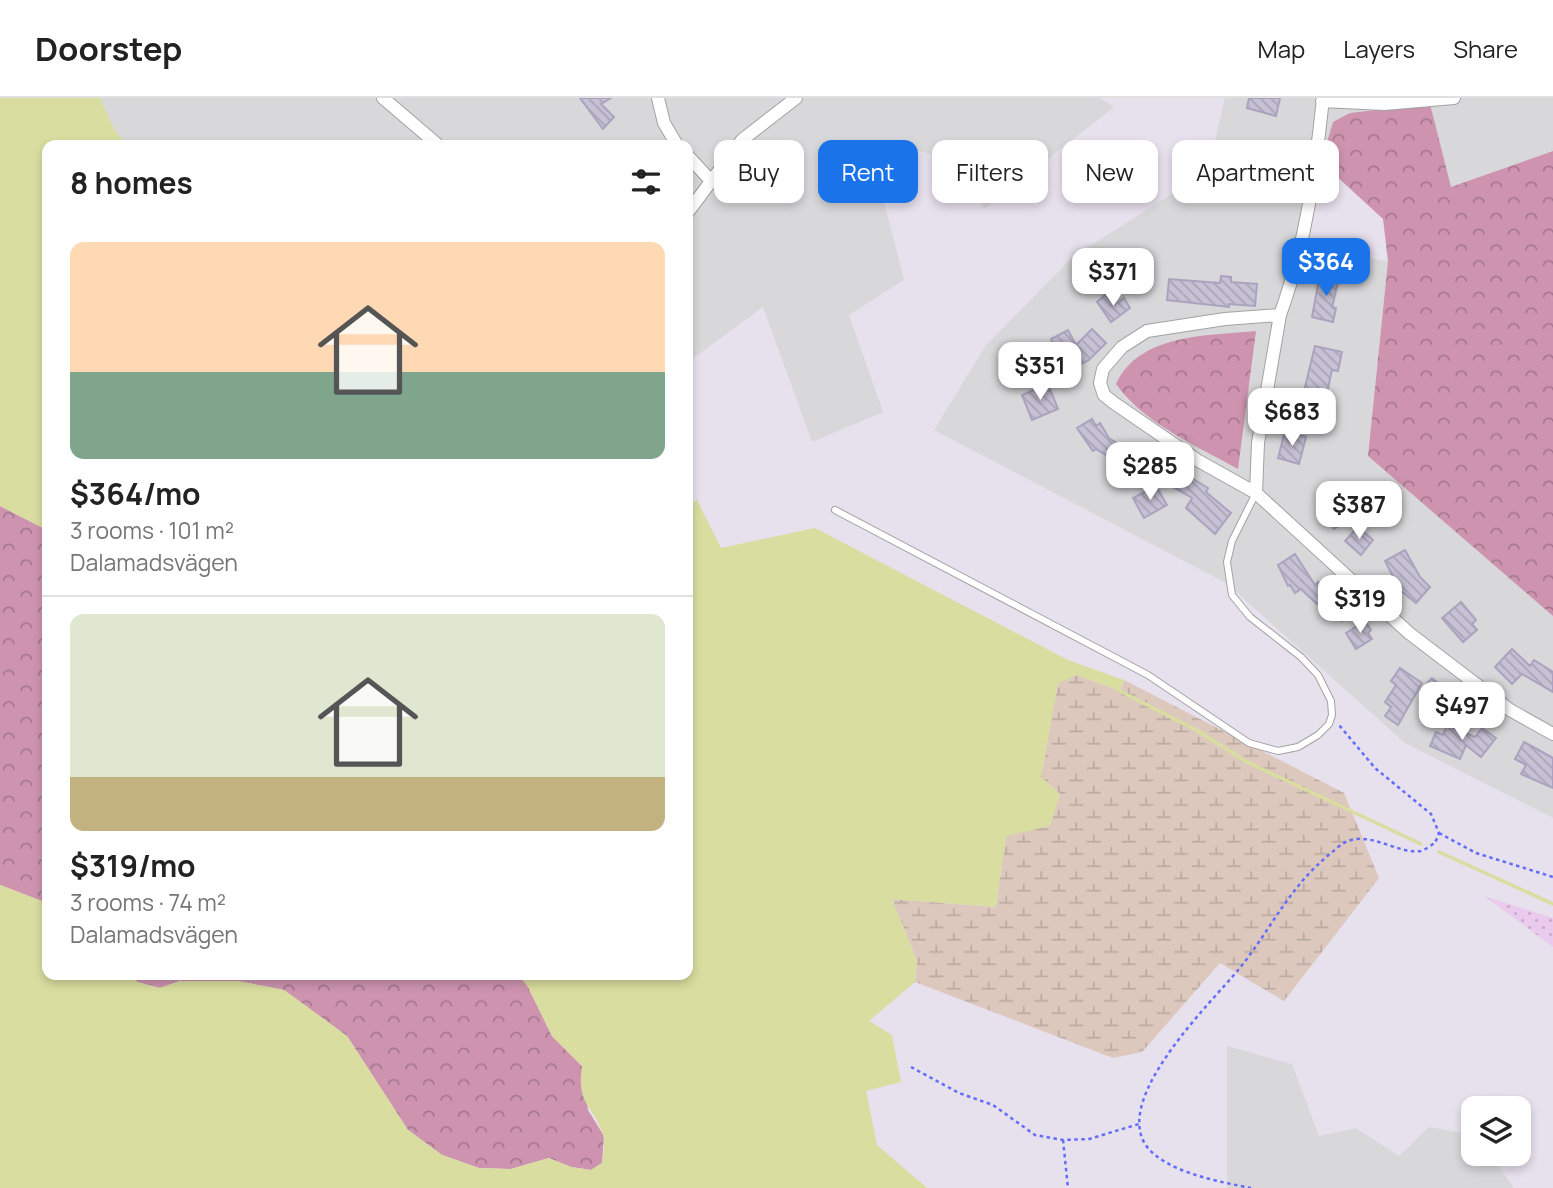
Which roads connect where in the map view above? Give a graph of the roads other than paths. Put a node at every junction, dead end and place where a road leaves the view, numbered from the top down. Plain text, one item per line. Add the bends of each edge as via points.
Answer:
1 (383, 98) edge
2 (658, 98) edge
3 (796, 98) edge
4 (1454, 98) edge
5 (1323, 99) edge
6 (432, 140) edge
7 (674, 140) edge
8 (693, 161) edge
9 (711, 181) junction
10 (693, 205) edge
11 (1280, 316) junction
12 (1256, 493) junction
13 (835, 509) dead end
14 (1553, 734) edge

1 - 6 street
2 - 7 street
3 - 9 street via 742,140
4 - 5 street via 1384,104
5 - 11 street via 1313,194
8 - 9 street
9 - 10 street
11 - 12 street via 1258,443
11 - 12 street via 1147,331 1122,347 1103,369 1100,383 1104,395 1114,403 1197,460
12 - 13 lane via 1232,541 1227,562 1232,595 1250,617 1318,674 1331,701 1329,724 1318,735 1298,747 1278,751 1249,743 1148,675
12 - 14 street via 1409,633 1510,710

